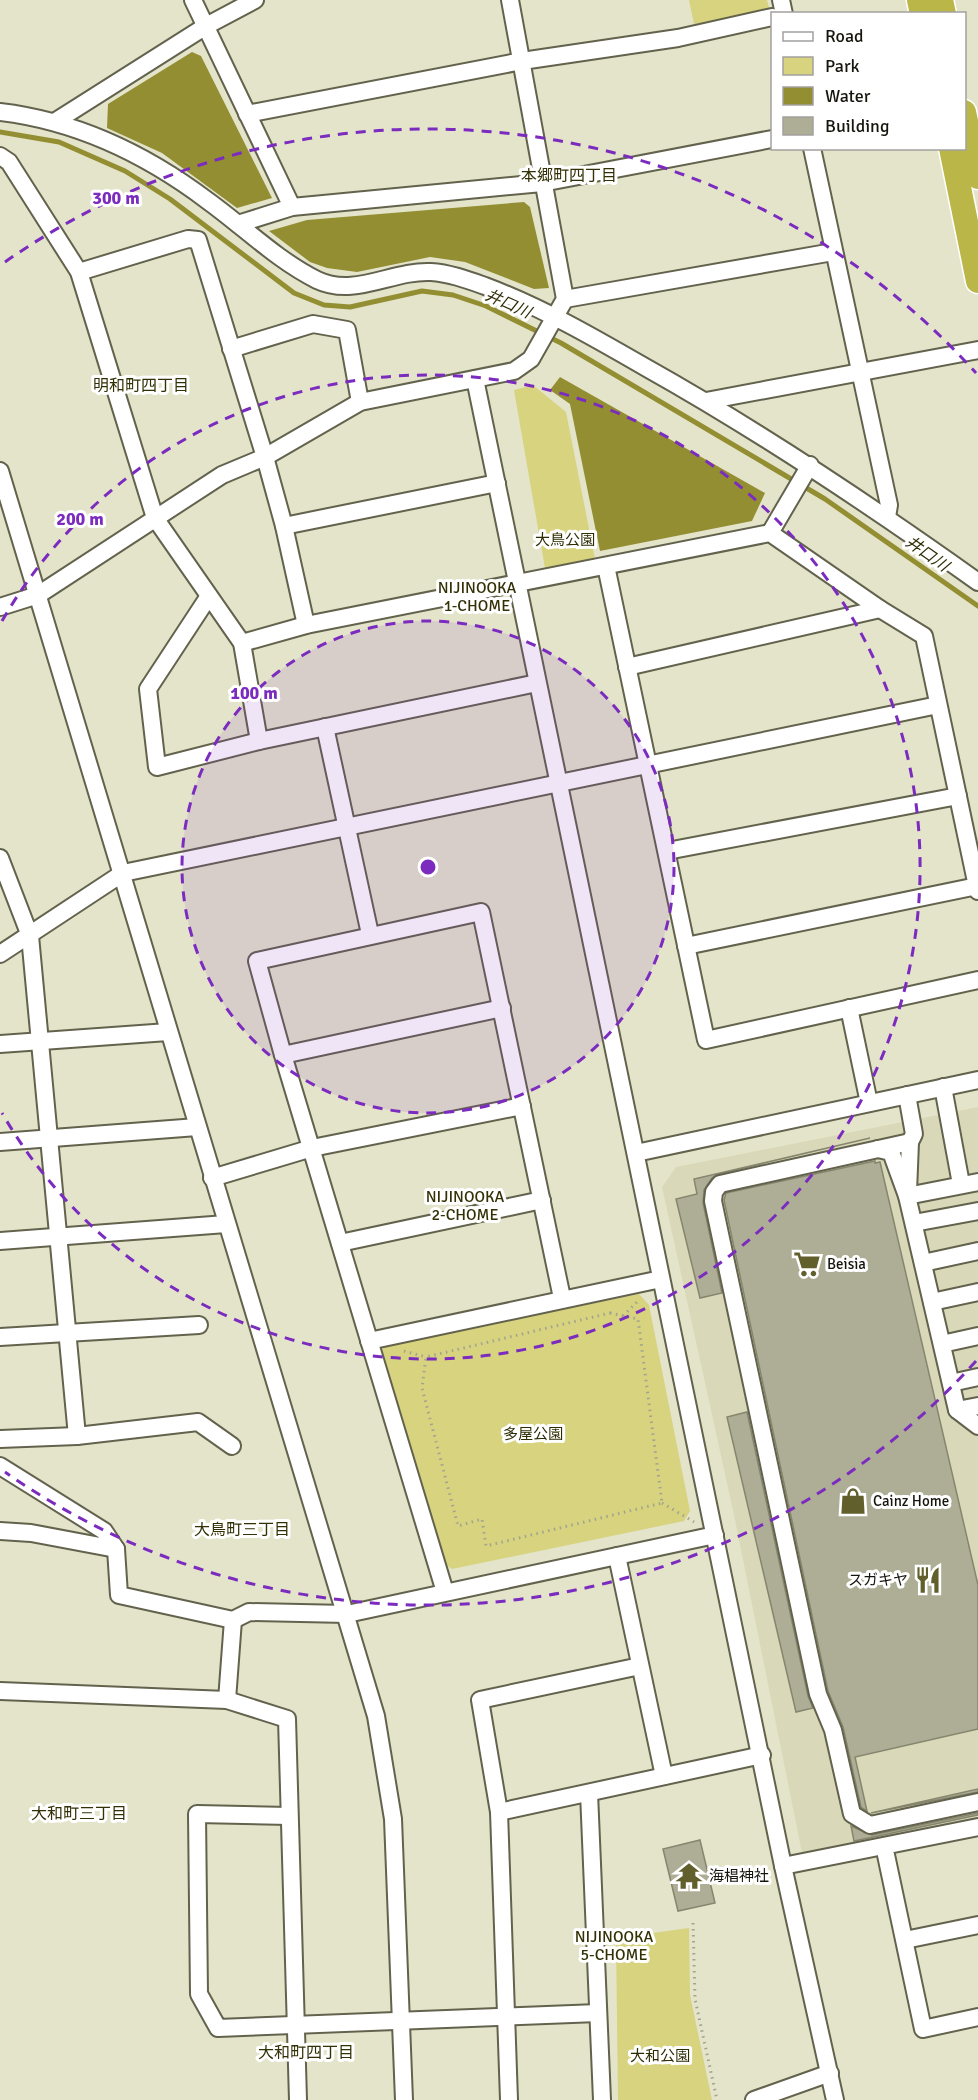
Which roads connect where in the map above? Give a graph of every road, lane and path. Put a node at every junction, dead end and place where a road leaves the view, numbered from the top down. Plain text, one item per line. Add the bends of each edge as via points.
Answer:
1 (193, 0) edge
2 (255, 0) edge
3 (510, 0) edge
4 (771, 17) edge
5 (206, 26) junction
6 (522, 62) junction
7 (0, 112) edge
8 (247, 114) junction
9 (966, 121) edge
10 (56, 122) junction
11 (771, 139) edge
12 (812, 150) edge
13 (951, 150) edge
14 (0, 156) edge
15 (978, 177) edge
16 (542, 183) junction
17 (292, 207) junction
18 (238, 224) junction
19 (833, 252) junction
20 (79, 272) junction
21 (978, 280) edge
22 (565, 299) junction
23 (556, 317) junction
24 (231, 349) junction
25 (978, 350) edge
26 (858, 371) junction
27 (475, 379) junction
28 (706, 401) junction
29 (360, 402) junction
30 (265, 457) junction
31 (810, 465) junction
32 (0, 471) edge
33 (497, 483) junction
34 (887, 517) junction
35 (155, 518) junction
36 (284, 526) junction
37 (770, 533) junction
38 (606, 566) junction
39 (978, 582) edge
40 (516, 585) junction
41 (38, 595) junction
42 (209, 596) junction
43 (0, 607) edge
44 (880, 609) junction
45 (306, 625) junction
46 (242, 643) junction
47 (627, 667) junction
48 (537, 683) junction
49 (938, 705) junction
50 (325, 728) junction
51 (259, 741) junction
52 (647, 764) junction
53 (561, 783) junction
54 (958, 796) junction
55 (346, 828) junction
56 (668, 851) junction
57 (0, 858) edge
58 (123, 873) junction
59 (977, 886) edge
60 (978, 891) edge
61 (370, 934) junction
62 (30, 936) junction
63 (686, 946) junction
64 (0, 954) edge
65 (978, 980) edge
66 (502, 1008) junction
67 (849, 1008) junction
68 (168, 1032) junction
69 (40, 1041) junction
70 (0, 1044) edge
71 (283, 1055) junction
72 (978, 1080) edge
73 (943, 1087) junction
74 (907, 1095) junction
75 (869, 1103) junction
76 (522, 1106) junction
77 (197, 1127) junction
78 (49, 1140) junction
79 (0, 1142) edge
80 (910, 1142) junction
81 (312, 1148) junction
82 (878, 1149) junction
83 (636, 1153) junction
84 (212, 1178) junction
85 (970, 1183) edge
86 (907, 1196) junction
87 (542, 1200) junction
88 (978, 1211) edge
89 (914, 1223) junction
90 (226, 1224) junction
91 (58, 1237) junction
92 (0, 1241) edge
93 (340, 1243) junction
94 (978, 1251) edge
95 (923, 1263) junction
96 (661, 1279) junction
97 (978, 1292) edge
98 (562, 1299) junction
99 (932, 1302) junction
100 (199, 1325) dead end
101 (67, 1333) junction
102 (978, 1336) edge
103 (0, 1337) edge
104 (369, 1341) junction
105 (942, 1344) junction
106 (978, 1377) edge
107 (951, 1383) junction
108 (978, 1406) edge
109 (957, 1410) junction
110 (978, 1426) edge
111 (77, 1436) junction
112 (0, 1439) edge
113 (232, 1446) dead end
114 (0, 1466) edge
115 (662, 1503) junction
116 (0, 1531) edge
117 (715, 1535) junction
118 (116, 1549) junction
119 (617, 1556) junction
120 (445, 1592) junction
121 (347, 1614) junction
122 (233, 1620) junction
123 (640, 1666) junction
124 (0, 1691) edge
125 (227, 1700) junction
126 (762, 1755) junction
127 (664, 1776) junction
128 (589, 1793) junction
129 (978, 1802) edge
130 (499, 1812) junction
131 (289, 1816) junction
132 (978, 1827) edge
133 (978, 1835) edge
134 (886, 1855) junction
135 (785, 1870) junction
136 (693, 1923) dead end
137 (978, 1924) edge
138 (905, 1940) junction
139 (598, 2013) junction
140 (507, 2016) junction
141 (978, 2017) edge
142 (401, 2020) junction
143 (294, 2025) junction
144 (830, 2073) junction
145 (298, 2100) edge
146 (404, 2100) edge
147 (509, 2100) edge
148 (602, 2100) edge
149 (717, 2100) edge
150 (754, 2100) edge
151 (835, 2100) edge

1 - 5 street
2 - 5 street
3 - 6 street
4 - 6 street via 678,38
5 - 8 street
5 - 10 street
6 - 8 street
6 - 16 street
7 - 10 street
8 - 17 street
9 - 15 highway
10 - 18 street via 107,141 162,170
11 - 16 street
12 - 19 street
13 - 21 highway
14 - 20 street via 9,162
16 - 17 street
16 - 22 street
17 - 18 street
18 - 23 street via 292,266 320,281 370,285 405,274 432,272 488,287
19 - 22 street
19 - 26 street
20 - 24 street via 196,238
20 - 35 street
22 - 23 street
23 - 27 street via 531,359 514,371
23 - 28 street
24 - 29 street via 313,324 347,330
24 - 30 street
25 - 26 street
26 - 28 street
26 - 34 street via 889,505
27 - 29 street
27 - 33 street
28 - 31 street
29 - 30 street
30 - 35 street via 222,475
30 - 36 street
31 - 34 street
31 - 37 street
32 - 41 street
33 - 36 street
33 - 40 street
34 - 39 street
35 - 41 street
35 - 42 street
36 - 45 street
37 - 38 street
37 - 44 street
38 - 40 street
38 - 47 street
40 - 45 street
40 - 48 street
41 - 43 street
41 - 58 street
42 - 46 street
42 - 51 street via 148,689 158,767
44 - 47 street
44 - 49 street via 924,636
45 - 46 street
46 - 51 street
47 - 52 street
48 - 50 street
48 - 53 street
49 - 52 street
49 - 54 street
50 - 51 street
50 - 55 street
52 - 53 street
52 - 56 street
53 - 55 street
53 - 83 street
54 - 56 street
54 - 59 street
55 - 58 street
55 - 61 street
56 - 63 street
57 - 62 street
58 - 62 street
58 - 68 street
59 - 60 street
59 - 63 street
61 - 66 street via 481,912
61 - 71 street via 257,961
62 - 64 street
62 - 69 street
63 - 67 street via 706,1040
65 - 67 street
66 - 71 street
66 - 76 street
67 - 75 street
68 - 69 street
68 - 77 street
69 - 70 street
69 - 78 street
71 - 81 street
72 - 73 street
73 - 74 street
73 - 85 street
74 - 75 street
74 - 80 street via 914,1134
75 - 83 street
76 - 81 street
76 - 87 street
77 - 78 street
77 - 84 street
78 - 79 street
78 - 91 street
80 - 82 street
80 - 86 street
81 - 84 street
81 - 93 street
82 - 86 street via 891,1152
82 - 129 street via 720,1184 713,1201 818,1694 833,1730 852,1814 870,1825
83 - 96 street
84 - 90 street
85 - 86 street
86 - 89 street
87 - 93 street
87 - 98 street
88 - 89 street
89 - 95 street
90 - 91 street
90 - 121 street
91 - 92 street
91 - 101 street
93 - 104 street
94 - 95 street
95 - 99 street
96 - 98 street
96 - 117 street
97 - 99 street
98 - 104 street
99 - 105 street
100 - 101 street
101 - 103 street
101 - 111 street
102 - 105 street
104 - 120 street
105 - 107 street
106 - 107 street
107 - 109 street
108 - 109 street
109 - 110 street
111 - 112 street
111 - 113 street via 198,1422
114 - 118 street via 104,1531
115 - 115 path via 486,1546 482,1520 458,1526 422,1388 426,1357 610,1313 638,1319
115 - 117 path
116 - 118 street
117 - 119 street
117 - 126 street
118 - 122 street via 119,1595
119 - 120 street
119 - 123 street
120 - 121 street
121 - 122 street via 249,1612
121 - 142 street via 386,1766 393,1819
122 - 125 street
123 - 127 street
123 - 130 street via 480,1700
124 - 125 street
125 - 131 street via 287,1719
126 - 127 street
126 - 135 street
127 - 128 street
128 - 130 street
128 - 139 street
130 - 140 street
131 - 143 street
131 - 143 street via 197,1814 199,1994 218,2028
132 - 135 street
133 - 134 street
134 - 135 street
134 - 138 street
135 - 144 street
136 - 149 path via 695,1999
137 - 138 street
138 - 141 street via 923,2029
139 - 140 street
139 - 148 street
140 - 142 street
140 - 147 street
142 - 143 street
142 - 146 street
143 - 145 street
144 - 150 street
144 - 151 street

